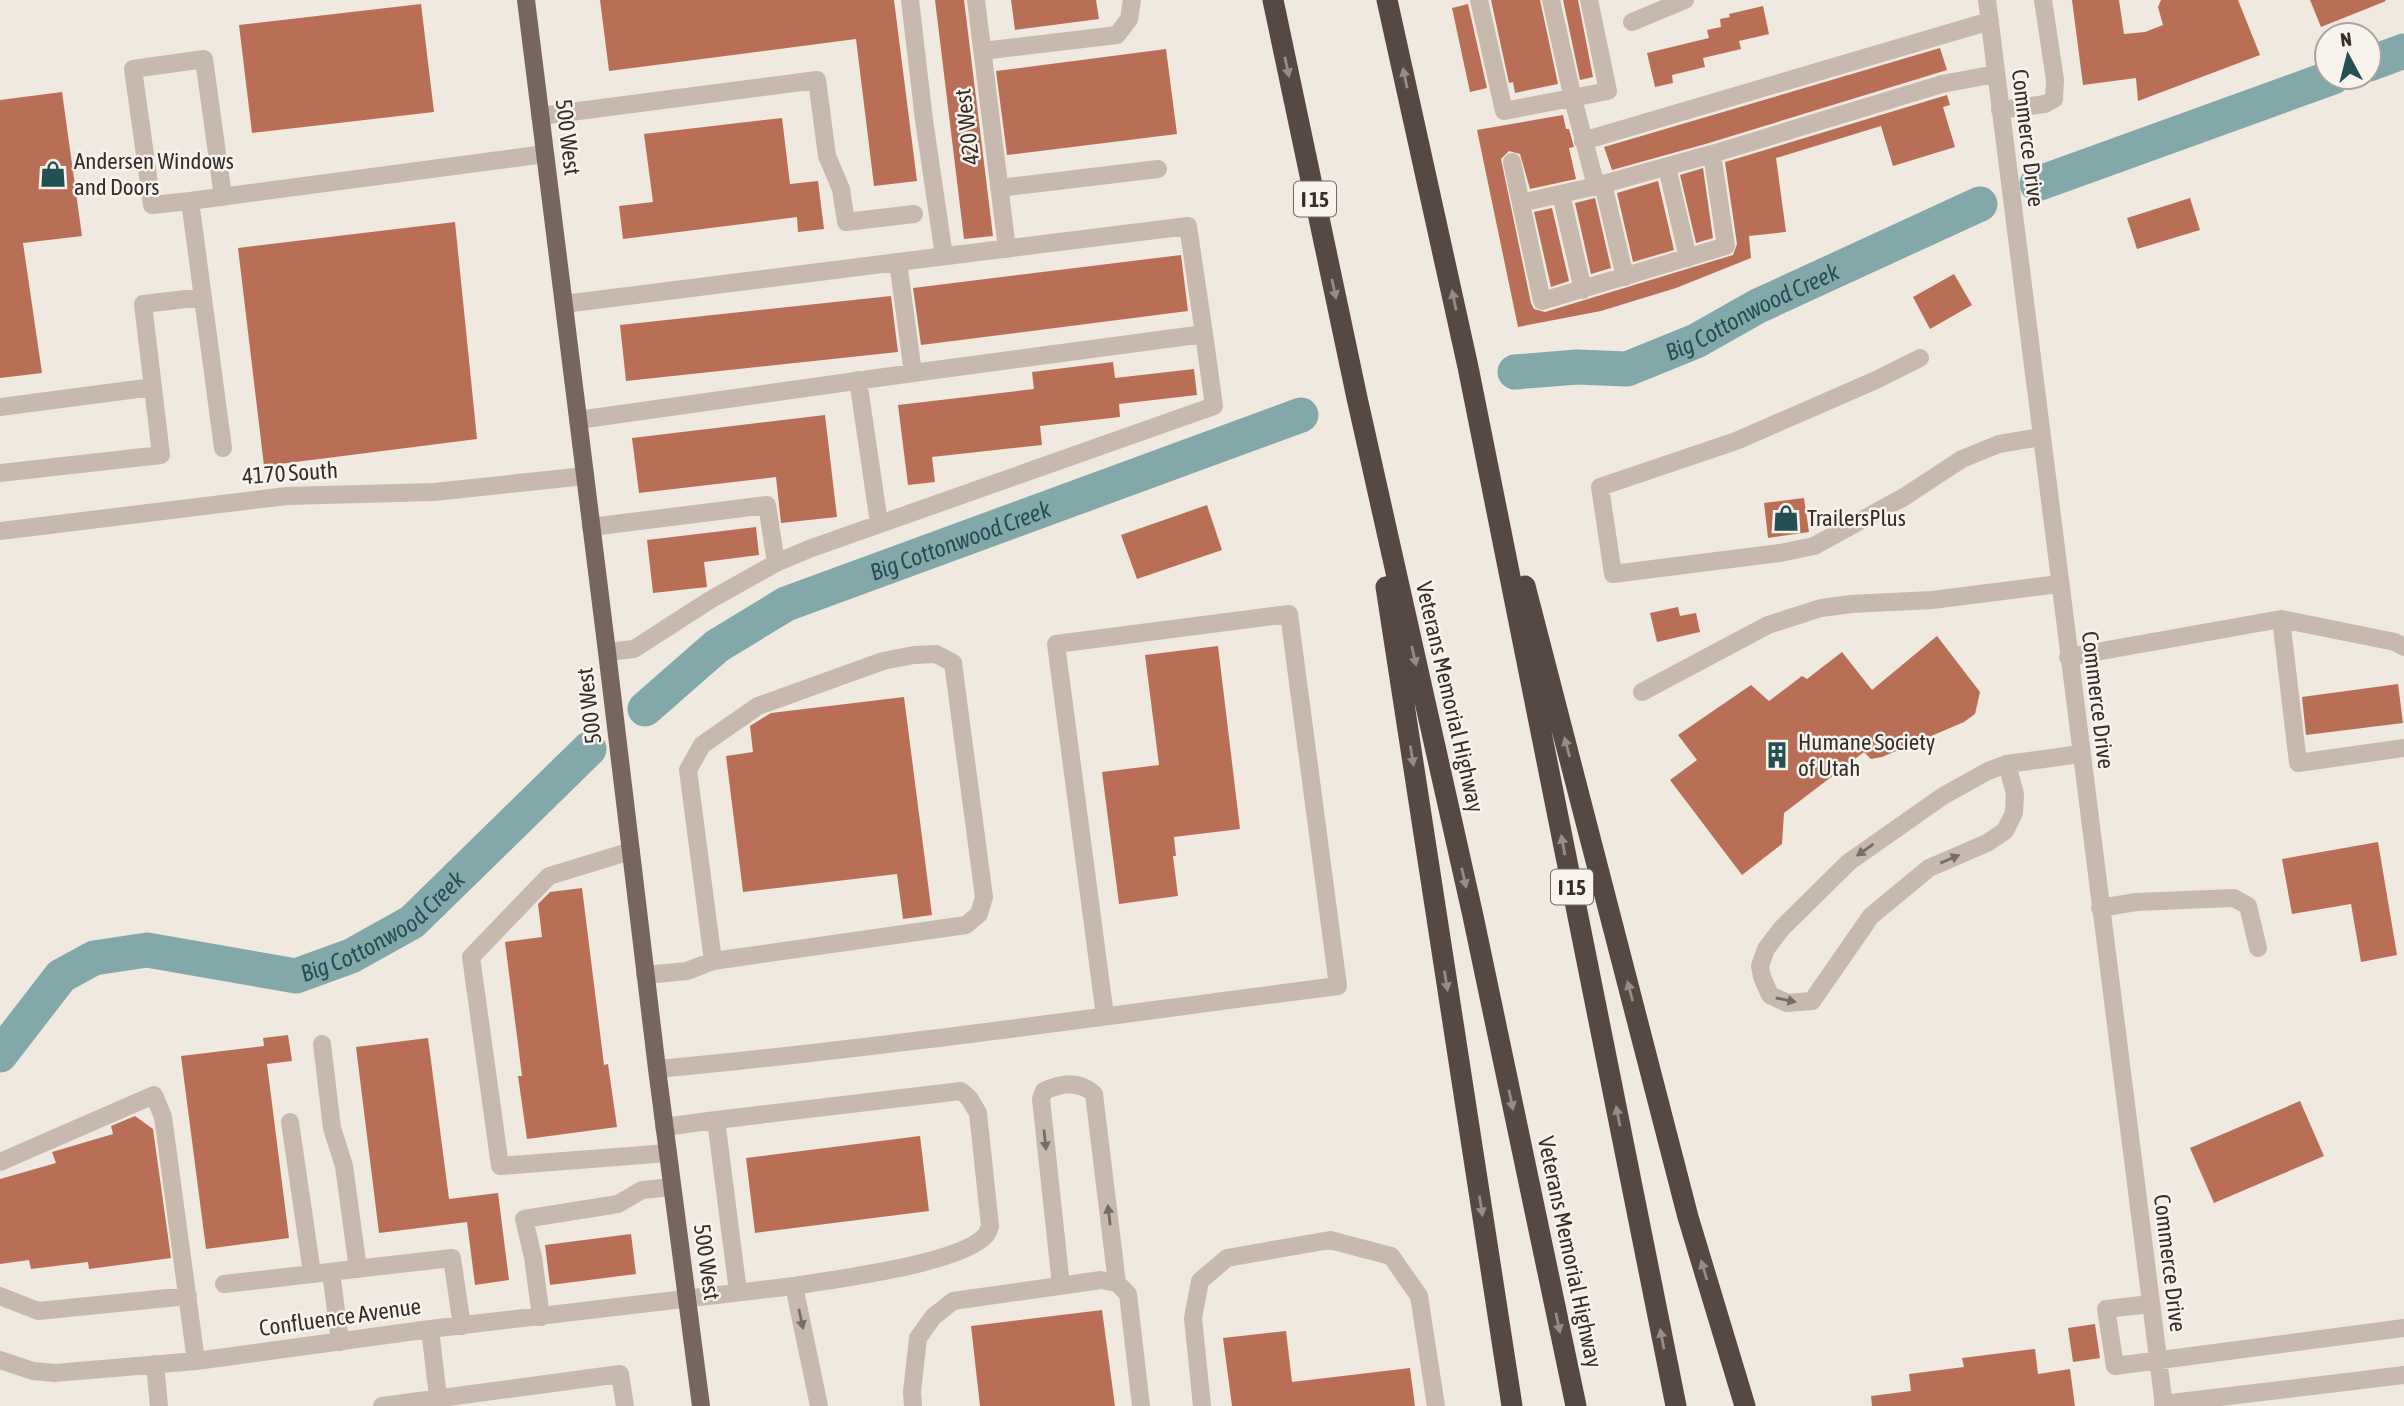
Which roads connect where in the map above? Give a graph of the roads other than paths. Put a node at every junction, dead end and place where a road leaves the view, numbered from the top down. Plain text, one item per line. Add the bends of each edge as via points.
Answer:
1 (526, 0) edge
2 (910, 0) edge
3 (976, 0) edge
4 (1132, 0) edge
5 (1273, 0) edge
6 (1387, 0) edge
7 (1479, 0) edge
8 (1551, 0) edge
9 (1589, 0) edge
10 (1685, 0) edge
11 (1987, 0) edge
12 (2043, 0) edge
13 (1990, 21) junction
14 (1632, 22) dead end
15 (982, 51) junction
16 (1995, 74) junction
17 (1573, 99) junction
18 (2000, 110) junction
19 (540, 116) junction
20 (1583, 141) junction
21 (545, 154) junction
22 (1712, 154) junction
23 (1512, 162) dead end
24 (1667, 167) junction
25 (1158, 169) dead end
26 (1599, 185) junction
27 (999, 188) junction
28 (1561, 194) junction
29 (223, 197) junction
30 (190, 201) junction
31 (1521, 203) junction
32 (914, 214) dead end
33 (1007, 249) junction
34 (944, 256) junction
35 (1688, 258) junction
36 (898, 262) junction
37 (1625, 277) junction
38 (1583, 290) junction
39 (203, 297) junction
40 (564, 304) junction
41 (1204, 334) junction
42 (1920, 358) dead end
43 (1468, 367) junction
44 (913, 373) junction
45 (858, 380) junction
46 (153, 387) junction
47 (1357, 398) junction
48 (0, 407) edge
49 (578, 420) junction
50 (2041, 437) junction
51 (223, 448) dead end
52 (0, 473) edge
53 (585, 476) junction
54 (879, 523) junction
55 (591, 527) junction
56 (0, 531) edge
57 (776, 563) junction
58 (2059, 584) junction
59 (2281, 619) junction
60 (2404, 647) edge
61 (607, 652) junction
62 (2068, 657) junction
63 (1642, 692) dead end
64 (2404, 748) edge
65 (2080, 754) junction
66 (2007, 765) junction
67 (631, 850) junction
68 (2100, 908) junction
69 (2258, 948) dead end
70 (713, 961) junction
71 (645, 975) junction
72 (1105, 1016) junction
73 (322, 1044) dead end
74 (657, 1069) junction
75 (716, 1119) junction
76 (290, 1122) dead end
77 (664, 1127) junction
78 (668, 1153) junction
79 (0, 1162) edge
80 (671, 1187) junction
81 (358, 1269) junction
82 (331, 1272) junction
83 (312, 1273) junction
84 (1116, 1283) junction
85 (224, 1284) dead end
86 (794, 1286) junction
87 (1061, 1286) junction
88 (738, 1292) junction
89 (0, 1296) edge
90 (188, 1296) junction
91 (687, 1298) junction
92 (2150, 1304) junction
93 (541, 1317) junction
94 (462, 1326) junction
95 (2404, 1328) edge
96 (430, 1329) junction
97 (340, 1342) junction
98 (0, 1360) edge
99 (196, 1361) junction
100 (2158, 1361) junction
101 (155, 1364) junction
102 (2404, 1375) edge
103 (439, 1402) edge
104 (2163, 1405) edge
105 (159, 1406) edge
106 (382, 1406) edge
107 (625, 1406) edge
108 (701, 1406) edge
109 (819, 1406) edge
110 (913, 1406) edge
111 (1141, 1406) edge
112 (1202, 1406) edge
113 (1436, 1406) edge
114 (1512, 1406) edge
115 (1576, 1406) edge
116 (1676, 1406) edge
117 (1745, 1406) edge

1 - 19 main road, 500 West
2 - 34 street
3 - 15 street, 420 West
4 - 15 street via 1129,19 1117,35
5 -> 47 highway, Veterans Memorial Highway / I 15
43 -> 6 highway, I 15
7 - 17 street via 1504,111
8 - 17 street
9 - 17 street via 1608,91
10 - 14 street
11 - 13 street, Commerce Drive
12 - 18 street via 2054,99
13 - 16 street, Commerce Drive
13 - 20 street
15 - 27 street, 420 West
16 - 18 street, Commerce Drive
16 - 22 street via 1942,84
17 - 20 street
18 - 50 street, Commerce Drive
19 - 21 main road, 500 West
19 - 32 street via 817,80 827,156 841,190 846,222
20 - 26 street
21 - 29 street
21 - 40 main road, 500 West
22 - 24 street
22 - 35 street via 1726,246
23 - 31 street
24 - 26 street
24 - 35 street
25 - 27 street
26 - 28 street
26 - 37 street
27 - 33 street, 420 West
28 - 31 street
28 - 38 street
29 - 30 street
29 - 30 street via 204,59 133,69 152,205
30 - 39 street
31 - 38 street via 1542,301
33 - 34 street
33 - 41 street via 1188,226
34 - 36 street
35 - 37 street
36 - 40 street
36 - 44 street
37 - 38 street
39 - 46 street via 143,304
39 - 51 street
40 - 49 main road, 500 West
41 - 44 street
41 - 54 street via 1214,406
42 - 50 street via 1736,441 1600,486 1613,574 1814,546 1962,459 1999,444
116 -> 43 highway, I 15
117 -> 43 highway via 1688,1217
44 - 45 street
45 - 49 street
45 - 54 street
46 - 48 street
46 - 52 street via 161,455
47 -> 114 highway
47 -> 115 highway, Veterans Memorial Highway / I 15
49 - 53 main road, 500 West
50 - 58 street, Commerce Drive
53 - 55 main road, 500 West
53 - 56 street, 4170 South via 434,492 287,496
54 - 57 street
55 - 57 street via 767,505
55 - 61 main road, 500 West
57 - 61 street via 635,649
58 - 62 street, Commerce Drive
58 - 63 street via 1821,608 1768,625
59 - 60 street
59 - 62 street
59 - 64 street via 2298,764
61 - 67 main road, 500 West
62 - 65 street, Commerce Drive
65 - 66 street
65 - 68 street, Commerce Drive
66 -> 66 street via 1969,779 1849,862 1766,948 1760,966 1770,995 1787,1003 1812,1001 1871,916 1930,868 2005,831 2014,813 2015,794
67 - 71 main road, 500 West
67 - 78 street via 549,876 471,957 500,1166
68 - 69 street via 2234,898 2248,906
68 - 92 street, Commerce Drive
70 - 70 street via 966,925 979,914 984,897 953,663 936,654 883,661 758,706 702,746 688,770
70 - 71 street via 687,971
71 - 74 main road, 500 West
72 - 72 street via 1056,644 1289,614 1338,986
72 - 74 street
73 - 81 street
74 - 77 main road, 500 West
75 - 77 street
75 - 86 street, Confluence Avenue via 961,1091 978,1113 990,1226 986,1236 920,1264
75 - 88 street
76 - 83 street
77 - 78 main road, 500 West
78 - 80 main road, 500 West
79 - 90 street via 154,1095 163,1116
80 - 91 main road, 500 West
80 - 93 street via 642,1191 618,1204 523,1219
81 - 82 street
81 - 94 street via 452,1258
82 - 83 street
82 - 97 street
83 - 85 street
84 - 87 street via 1101,1280
84 -> 87 street via 1094,1094 1075,1083 1044,1091 1041,1099
84 - 111 street via 1128,1294
86 - 88 street, Confluence Avenue
86 -> 109 street
87 - 110 street via 953,1301 933,1317 918,1338
88 - 91 street, Confluence Avenue
89 - 90 street via 38,1311
90 - 99 street
91 - 93 street, Confluence Avenue
91 - 108 main road, 500 West
92 - 100 street, Commerce Drive
92 - 100 street via 2106,1309 2115,1366
93 - 94 street, Confluence Avenue
94 - 96 street, Confluence Avenue
95 - 100 street
96 - 97 street, Confluence Avenue
96 - 103 street
97 - 99 street, Confluence Avenue
98 - 101 street, Confluence Avenue via 55,1373
99 - 101 street, Confluence Avenue
100 - 104 street, Commerce Drive
101 - 105 street
102 - 104 street
103 - 106 street
103 - 107 street via 620,1374
112 - 113 street via 1193,1318 1200,1282 1227,1258 1330,1240 1391,1256 1419,1296

